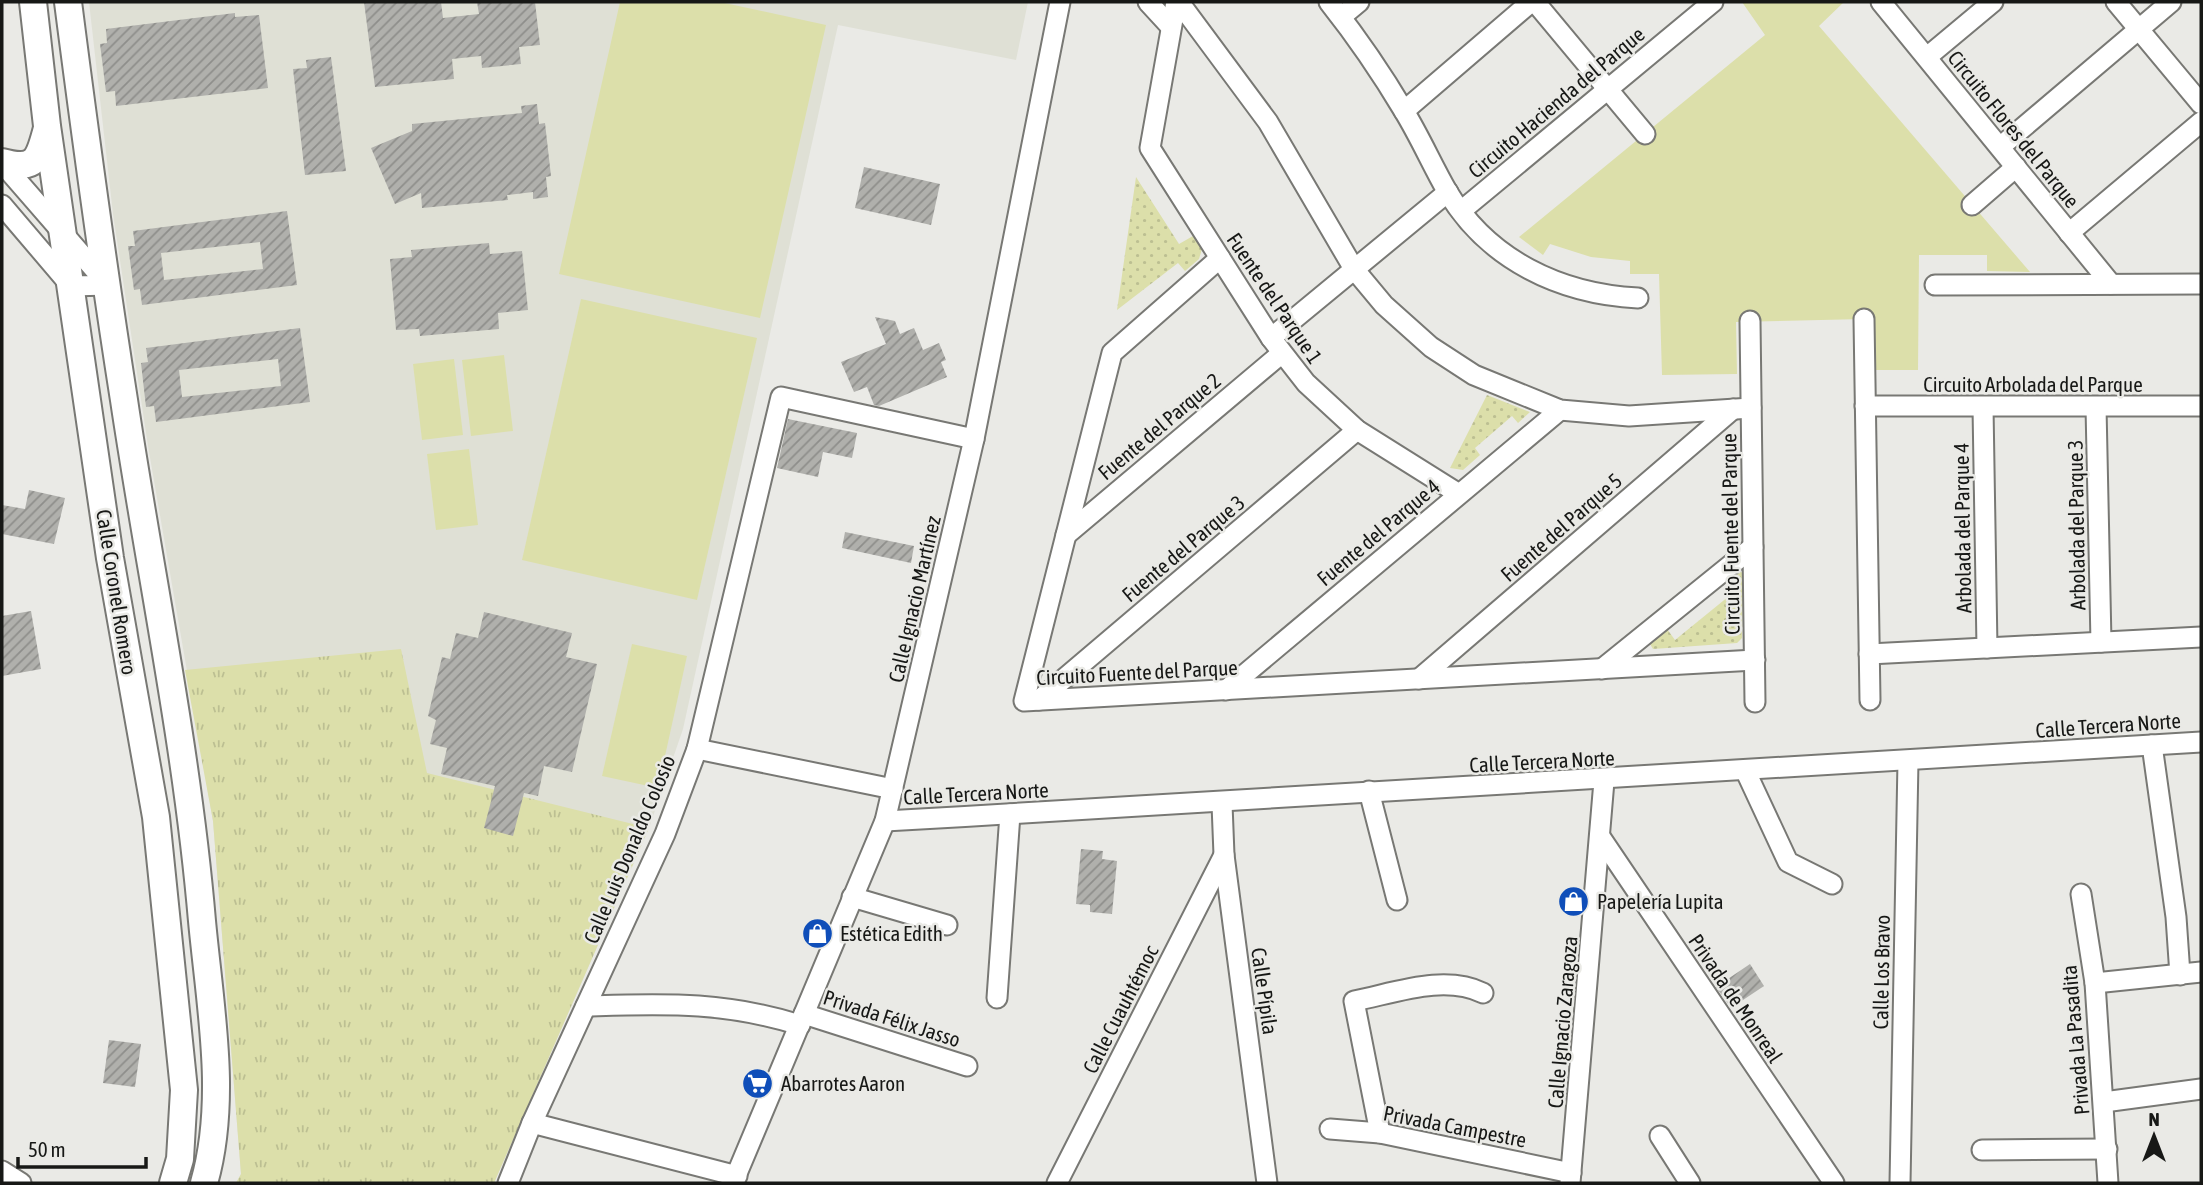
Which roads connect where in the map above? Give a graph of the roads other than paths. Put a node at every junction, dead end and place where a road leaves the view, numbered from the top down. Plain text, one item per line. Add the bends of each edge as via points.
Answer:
1 (33, 2) edge
2 (68, 2) edge
3 (1060, 2) edge
4 (1148, 2) edge
5 (1178, 2) edge
6 (1359, 2) edge
7 (1533, 2) edge
8 (1713, 2) edge
9 (1881, 2) edge
10 (1993, 2) edge
11 (2116, 2) edge
12 (2171, 2) edge
13 (1335, 10) edge
14 (1171, 27) junction
15 (2139, 29) junction
16 (1927, 57) junction
17 (1608, 89) junction
18 (2201, 104) edge
19 (1404, 111) junction
20 (2201, 122) edge
21 (47, 126) junction
22 (1645, 134) dead end
23 (2000, 147) junction
24 (1150, 148) joint
25 (2, 162) edge
26 (2016, 167) junction
27 (1448, 192) junction
28 (2, 205) edge
29 (1972, 205) dead end
30 (1461, 211) junction
31 (2069, 233) junction
32 (64, 235) junction
33 (1220, 258) junction
34 (1354, 269) junction
35 (2201, 270) edge
36 (2111, 284) junction
37 (2193, 284) edge
38 (108, 285) junction
39 (1935, 285) dead end
40 (71, 286) junction
41 (1638, 298) dead end
42 (1864, 319) dead end
43 (1750, 321) dead end
44 (1277, 345) junction
45 (1865, 406) junction
46 (2201, 406) edge
47 (1983, 407) junction
48 (2096, 407) junction
49 (1742, 408) junction
50 (1560, 410) junction
51 (1357, 430) junction
52 (974, 439) junction
53 (1459, 494) junction
54 (1066, 535) junction
55 (1753, 547) junction
56 (2201, 637) edge
57 (2101, 642) junction
58 (1987, 648) junction
59 (1869, 654) junction
60 (1755, 660) junction
61 (1602, 669) junction
62 (1419, 679) junction
63 (1226, 690) junction
64 (1039, 700) junction
65 (1870, 700) dead end
66 (1755, 702) dead end
67 (2201, 742) edge
68 (2152, 745) junction
69 (697, 749) junction
70 (1908, 761) junction
71 (1746, 772) junction
72 (1604, 781) junction
73 (893, 789) junction
74 (1369, 791) junction
75 (1222, 804) junction
76 (1010, 814) junction
77 (885, 821) junction
78 (1601, 838) junction
79 (1224, 855) junction
80 (1832, 884) dead end
81 (2081, 894) dead end
82 (852, 897) junction
83 (1397, 900) dead end
84 (947, 925) dead end
85 (2201, 972) edge
86 (2180, 975) junction
87 (2095, 983) junction
88 (1483, 993) dead end
89 (997, 998) dead end
90 (586, 1006) junction
91 (802, 1020) junction
92 (967, 1066) dead end
93 (2201, 1089) edge
94 (2104, 1102) junction
95 (532, 1123) junction
96 (1330, 1129) dead end
97 (1380, 1133) junction
98 (1660, 1136) dead end
99 (2107, 1149) junction
100 (1982, 1150) dead end
101 (2, 1171) edge
102 (1570, 1178) edge
103 (735, 1179) edge
104 (21, 1183) edge
105 (173, 1183) edge
106 (204, 1183) edge
107 (508, 1183) edge
108 (1057, 1183) edge
109 (1267, 1183) edge
110 (1690, 1183) edge
111 (1834, 1183) edge
112 (1900, 1183) edge
113 (2108, 1183) edge

1 - 21 main road, Calle Coronel Romero
2 - 38 main road, Calle Coronel Romero
3 - 52 street, Calle Ignacio Martínez
4 - 14 street
5 - 14 street, Circuito Fuente del Parque
5 - 34 street, Circuito Fuente del Parque via 1268,122
6 - 13 street
7 - 17 street
7 - 19 street
8 - 17 street, Circuito Hacienda del Parque
9 - 16 street, Circuito Flores del Parque
10 - 16 street
11 - 15 street
12 - 15 street
13 - 19 street, Circuito Hacienda del Parque
14 - 24 street, Circuito Fuente del Parque
15 - 18 street
15 - 23 street
16 - 23 street, Circuito Flores del Parque
17 - 22 street
17 - 30 street, Circuito Hacienda del Parque
19 - 27 street, Circuito Hacienda del Parque
20 - 31 street
21 - 25 main road via 32,164 19,167
21 - 32 main road, Calle Coronel Romero
23 - 26 street, Circuito Flores del Parque
24 - 33 street, Fuente del Parque 1
25 - 32 street
26 - 29 street
26 - 31 street, Circuito Flores del Parque
27 - 30 street, Circuito Hacienda del Parque
27 - 34 street, Fuente del Parque 2
28 - 40 street
30 - 41 street, Circuito Hacienda del Parque via 1488,242 1546,279
31 - 36 street, Circuito Flores del Parque
32 - 38 street
32 - 40 main road, Calle Coronel Romero
33 - 44 street, Fuente del Parque 1
33 - 54 street, Circuito Fuente del Parque via 1112,354
34 - 44 street, Fuente del Parque 2
34 - 50 street, Circuito Fuente del Parque via 1403,324 1453,362 1504,389
35 - 37 street
36 - 37 street
36 - 39 street
38 - 40 street
38 - 106 main road, Calle Coronel Romero via 193,816 216,1089
40 - 105 main road, Calle Coronel Romero via 110,558 156,817 184,1090 180,1159
42 - 45 street
43 - 49 street, Circuito Fuente del Parque
44 - 51 street, Fuente del Parque 1 via 1306,383
44 - 54 street, Fuente del Parque 2
45 - 47 street, Circuito Arbolada del Parque
45 - 59 street
46 - 48 street, Circuito Arbolada del Parque
47 - 48 street, Circuito Arbolada del Parque
47 - 58 street, Arbolada del Parque 4
48 - 57 street, Arbolada del Parque 3
49 - 50 street, Circuito Fuente del Parque via 1629,416
49 - 55 street, Circuito Fuente del Parque
49 - 62 street, Fuente del Parque 5
50 - 53 street, Fuente del Parque 4
51 - 53 street, Fuente del Parque 1
51 - 64 street, Fuente del Parque 3
52 - 69 street, Calle Luis Donaldo Colosio via 781,397
52 - 73 street, Calle Ignacio Martínez
53 - 63 street, Fuente del Parque 4
54 - 64 street, Circuito Fuente del Parque via 1024,701
55 - 60 street, Circuito Fuente del Parque
55 - 61 street
56 - 57 street
57 - 58 street
58 - 59 street
59 - 65 street
60 - 61 street, Circuito Fuente del Parque
60 - 66 street, Circuito Fuente del Parque
61 - 62 street, Circuito Fuente del Parque
62 - 63 street, Circuito Fuente del Parque
63 - 64 street, Circuito Fuente del Parque
67 - 68 street, Calle Tercera Norte
68 - 70 street, Calle Tercera Norte
68 - 86 street
69 - 73 street, Calle Tercera Norte
69 - 90 street, Calle Luis Donaldo Colosio via 665,834
70 - 71 street, Calle Tercera Norte
70 - 112 street, Calle Los Bravo
71 - 72 street, Calle Tercera Norte
71 - 80 street via 1788,862
72 - 74 street, Calle Tercera Norte
72 - 78 street, Calle Ignacio Zaragoza
73 - 77 street, Calle Ignacio Martínez
74 - 75 street, Calle Tercera Norte
74 - 83 street
75 - 76 street, Calle Tercera Norte
75 - 79 street, Calle Pípila
76 - 77 street, Calle Tercera Norte
76 - 89 street
77 - 82 street, Calle Ignacio Martínez
78 - 102 street, Calle Ignacio Zaragoza
78 - 111 street, Privada de Monreal
79 - 108 street, Calle Cuauhtémoc
79 - 109 street, Calle Pípila
81 - 87 street, Privada La Pasadita
82 - 84 street
82 - 91 street, Calle Ignacio Martínez
85 - 86 street
86 - 87 street
87 - 94 street, Privada La Pasadita
88 - 97 street via 1466,985 1447,984 1354,1001
90 - 91 street, Privada Félix Jasso via 680,1003
90 - 95 street, Calle Luis Donaldo Colosio
91 - 92 street, Privada Félix Jasso
91 - 103 street, Calle Ignacio Martínez
93 - 94 street
94 - 99 street, Privada La Pasadita
95 - 103 street
95 - 107 street, Calle Luis Donaldo Colosio
96 - 97 street, Privada Campestre
97 - 102 street, Privada Campestre
98 - 110 street
99 - 100 street
99 - 113 street, Privada La Pasadita
101 - 104 street

